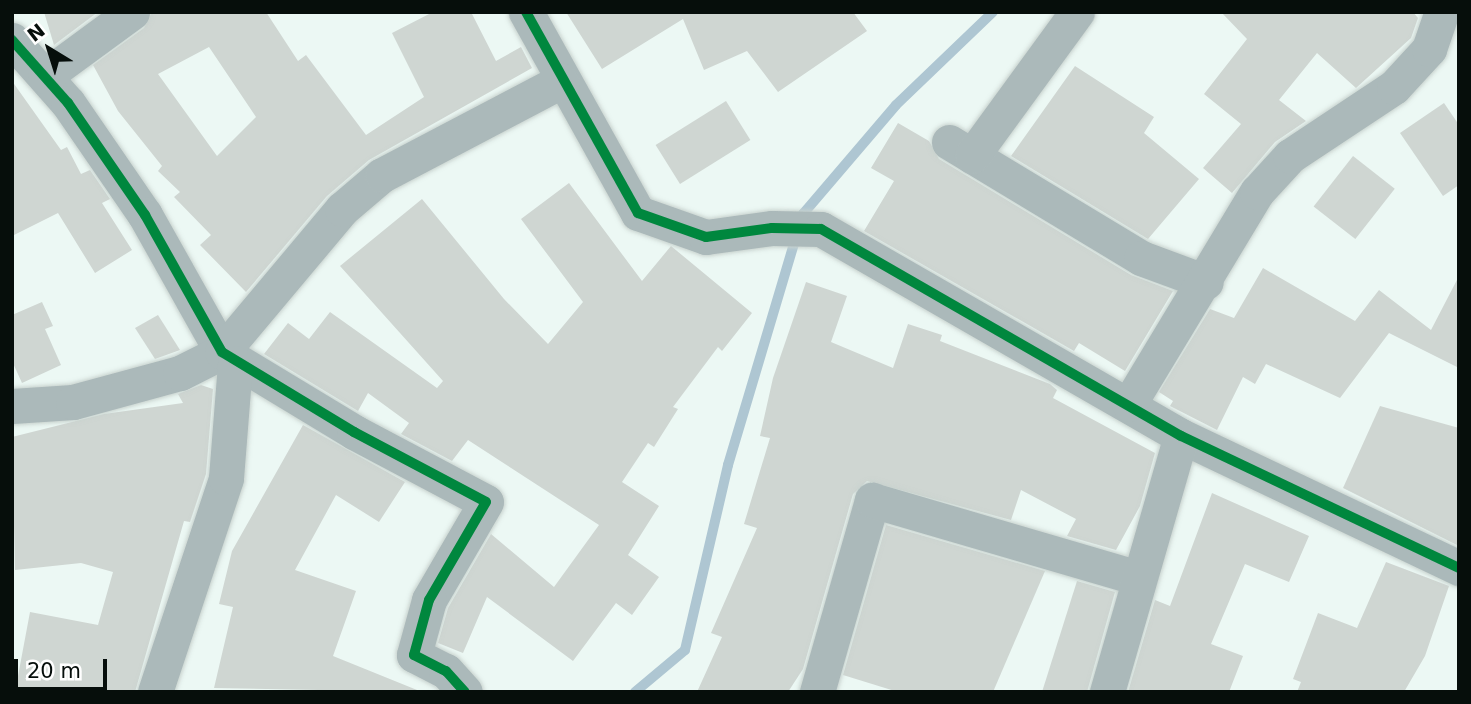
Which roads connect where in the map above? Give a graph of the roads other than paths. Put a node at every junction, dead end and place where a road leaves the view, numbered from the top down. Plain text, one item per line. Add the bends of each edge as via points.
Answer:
1 (132, 12) edge
2 (526, 12) edge
3 (1077, 12) edge
4 (1442, 12) edge
5 (12, 40) edge
6 (46, 76) junction
7 (561, 81) junction
8 (1206, 282) junction
9 (229, 357) junction
10 (1129, 404) junction
11 (12, 406) edge
12 (1181, 436) junction
13 (1459, 568) edge
14 (1139, 578) junction
15 (155, 692) edge
16 (465, 692) edge
17 (817, 692) edge
18 (1107, 692) edge

1 - 6 street
2 - 7 street
3 - 8 street via 961,149 1141,258
4 - 8 street via 1429,49 1394,87 1290,156 1257,192
5 - 6 street
6 - 9 street via 145,215
7 - 9 street via 382,175 342,209
7 - 10 street via 638,213 706,237 772,228 821,229
8 - 10 street
9 - 11 street via 73,402
9 - 15 street via 226,478
9 - 16 street via 486,502 429,600 414,655 446,671
10 - 12 street
12 - 13 street
12 - 14 street
14 - 17 street via 872,500
14 - 18 street

